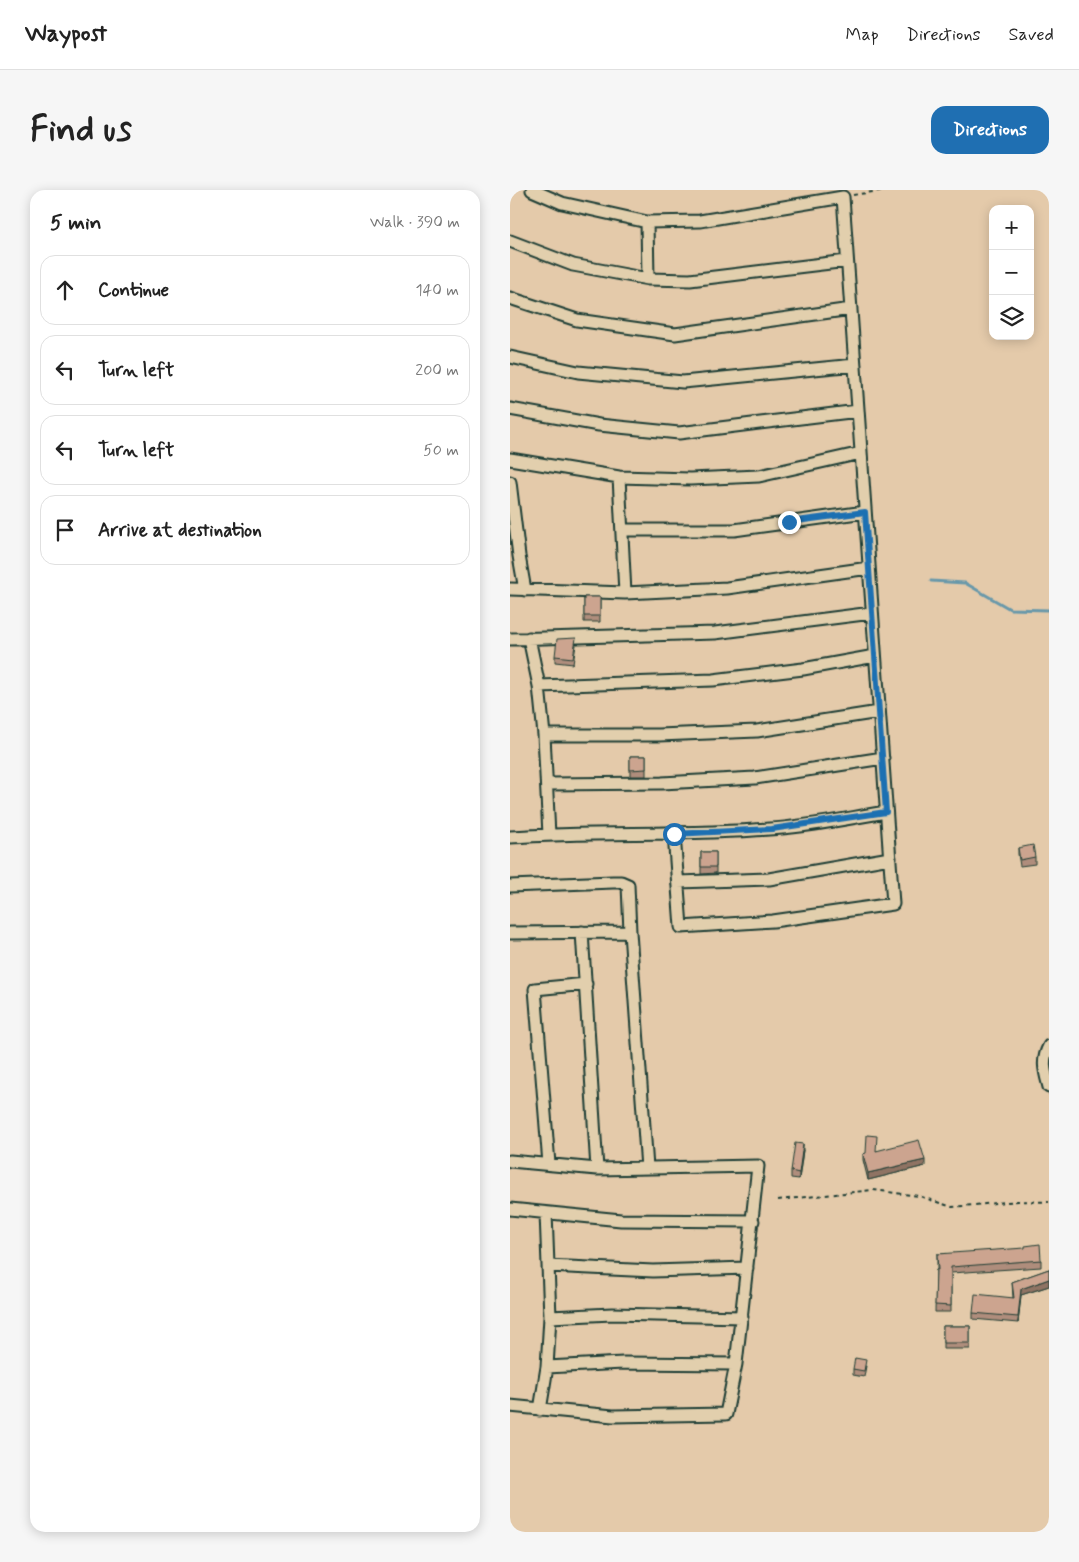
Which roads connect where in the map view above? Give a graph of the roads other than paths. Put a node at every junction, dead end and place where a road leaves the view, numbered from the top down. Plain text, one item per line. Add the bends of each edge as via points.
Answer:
1 (532, 190) edge
2 (647, 222) junction
3 (510, 241) edge
4 (847, 261) junction
5 (648, 279) junction
6 (510, 298) edge
7 (851, 309) junction
8 (510, 357) edge
9 (855, 365) junction
10 (510, 409) edge
11 (858, 411) junction
12 (861, 453) junction
13 (510, 459) edge
14 (619, 477) junction
15 (510, 482) edge
16 (865, 512) junction
17 (622, 530) junction
18 (869, 568) junction
19 (510, 589) edge
20 (525, 590) junction
21 (625, 593) junction
22 (872, 613) junction
23 (529, 638) junction
24 (510, 639) edge
25 (875, 656) junction
26 (539, 686) junction
27 (879, 712) junction
28 (544, 735) junction
29 (882, 758) junction
30 (546, 784) junction
31 (886, 812) junction
32 (549, 834) junction
33 (674, 834) junction
34 (510, 837) edge
35 (890, 858) junction
36 (678, 882) junction
37 (510, 886) edge
38 (582, 932) junction
39 (630, 932) junction
40 (510, 933) edge
41 (586, 984) junction
42 (1049, 1046) edge
43 (1049, 1086) edge
44 (510, 1161) edge
45 (549, 1164) junction
46 (647, 1168) junction
47 (597, 1169) junction
48 (510, 1209) edge
49 (546, 1213) junction
50 (753, 1221) junction
51 (548, 1266) junction
52 (747, 1268) junction
53 (550, 1317) junction
54 (742, 1317) junction
55 (736, 1364) junction
56 (547, 1367) junction
57 (510, 1406) edge
58 (540, 1410) junction

1 - 2 street via 562,203
2 - 4 street via 700,221 843,197
2 - 5 street
3 - 5 street via 574,265
4 - 5 street via 690,280
4 - 7 street
6 - 7 street via 577,320 675,334
7 - 9 street
8 - 9 street via 578,372 683,382
9 - 11 street
10 - 11 street via 679,433
11 - 12 street
12 - 14 street via 759,476 690,479
12 - 16 street
13 - 14 street
14 - 17 street
15 - 20 street
16 - 17 street via 734,530
16 - 18 street
17 - 21 street
18 - 21 street via 727,588
18 - 22 street
19 - 20 street
20 - 21 street
22 - 23 street via 714,633
22 - 25 street
23 - 24 street
23 - 26 street
25 - 26 street via 713,680
25 - 27 street
26 - 28 street
27 - 28 street via 756,731
27 - 29 street
28 - 30 street
29 - 30 street via 755,778
29 - 31 street
30 - 32 street
31 - 33 street via 772,829
31 - 35 street
32 - 33 street
32 - 34 street
33 - 36 street
35 - 36 street via 769,879
35 - 36 street via 893,904 773,921 681,927
37 - 39 street via 621,882 628,885
38 - 39 street
38 - 40 street
38 - 41 street
39 - 46 street
41 - 45 street via 535,988
41 - 47 street
42 - 43 street via 1044,1055
44 - 45 street
45 - 47 street
46 - 47 street
46 - 50 street via 758,1166
48 - 49 street
49 - 50 street via 621,1220
49 - 51 street
50 - 52 street
51 - 52 street via 653,1271
51 - 53 street
52 - 54 street
53 - 54 street via 612,1314
53 - 56 street
54 - 55 street
55 - 56 street via 624,1363
55 - 58 street via 726,1414 613,1416
56 - 58 street
57 - 58 street

